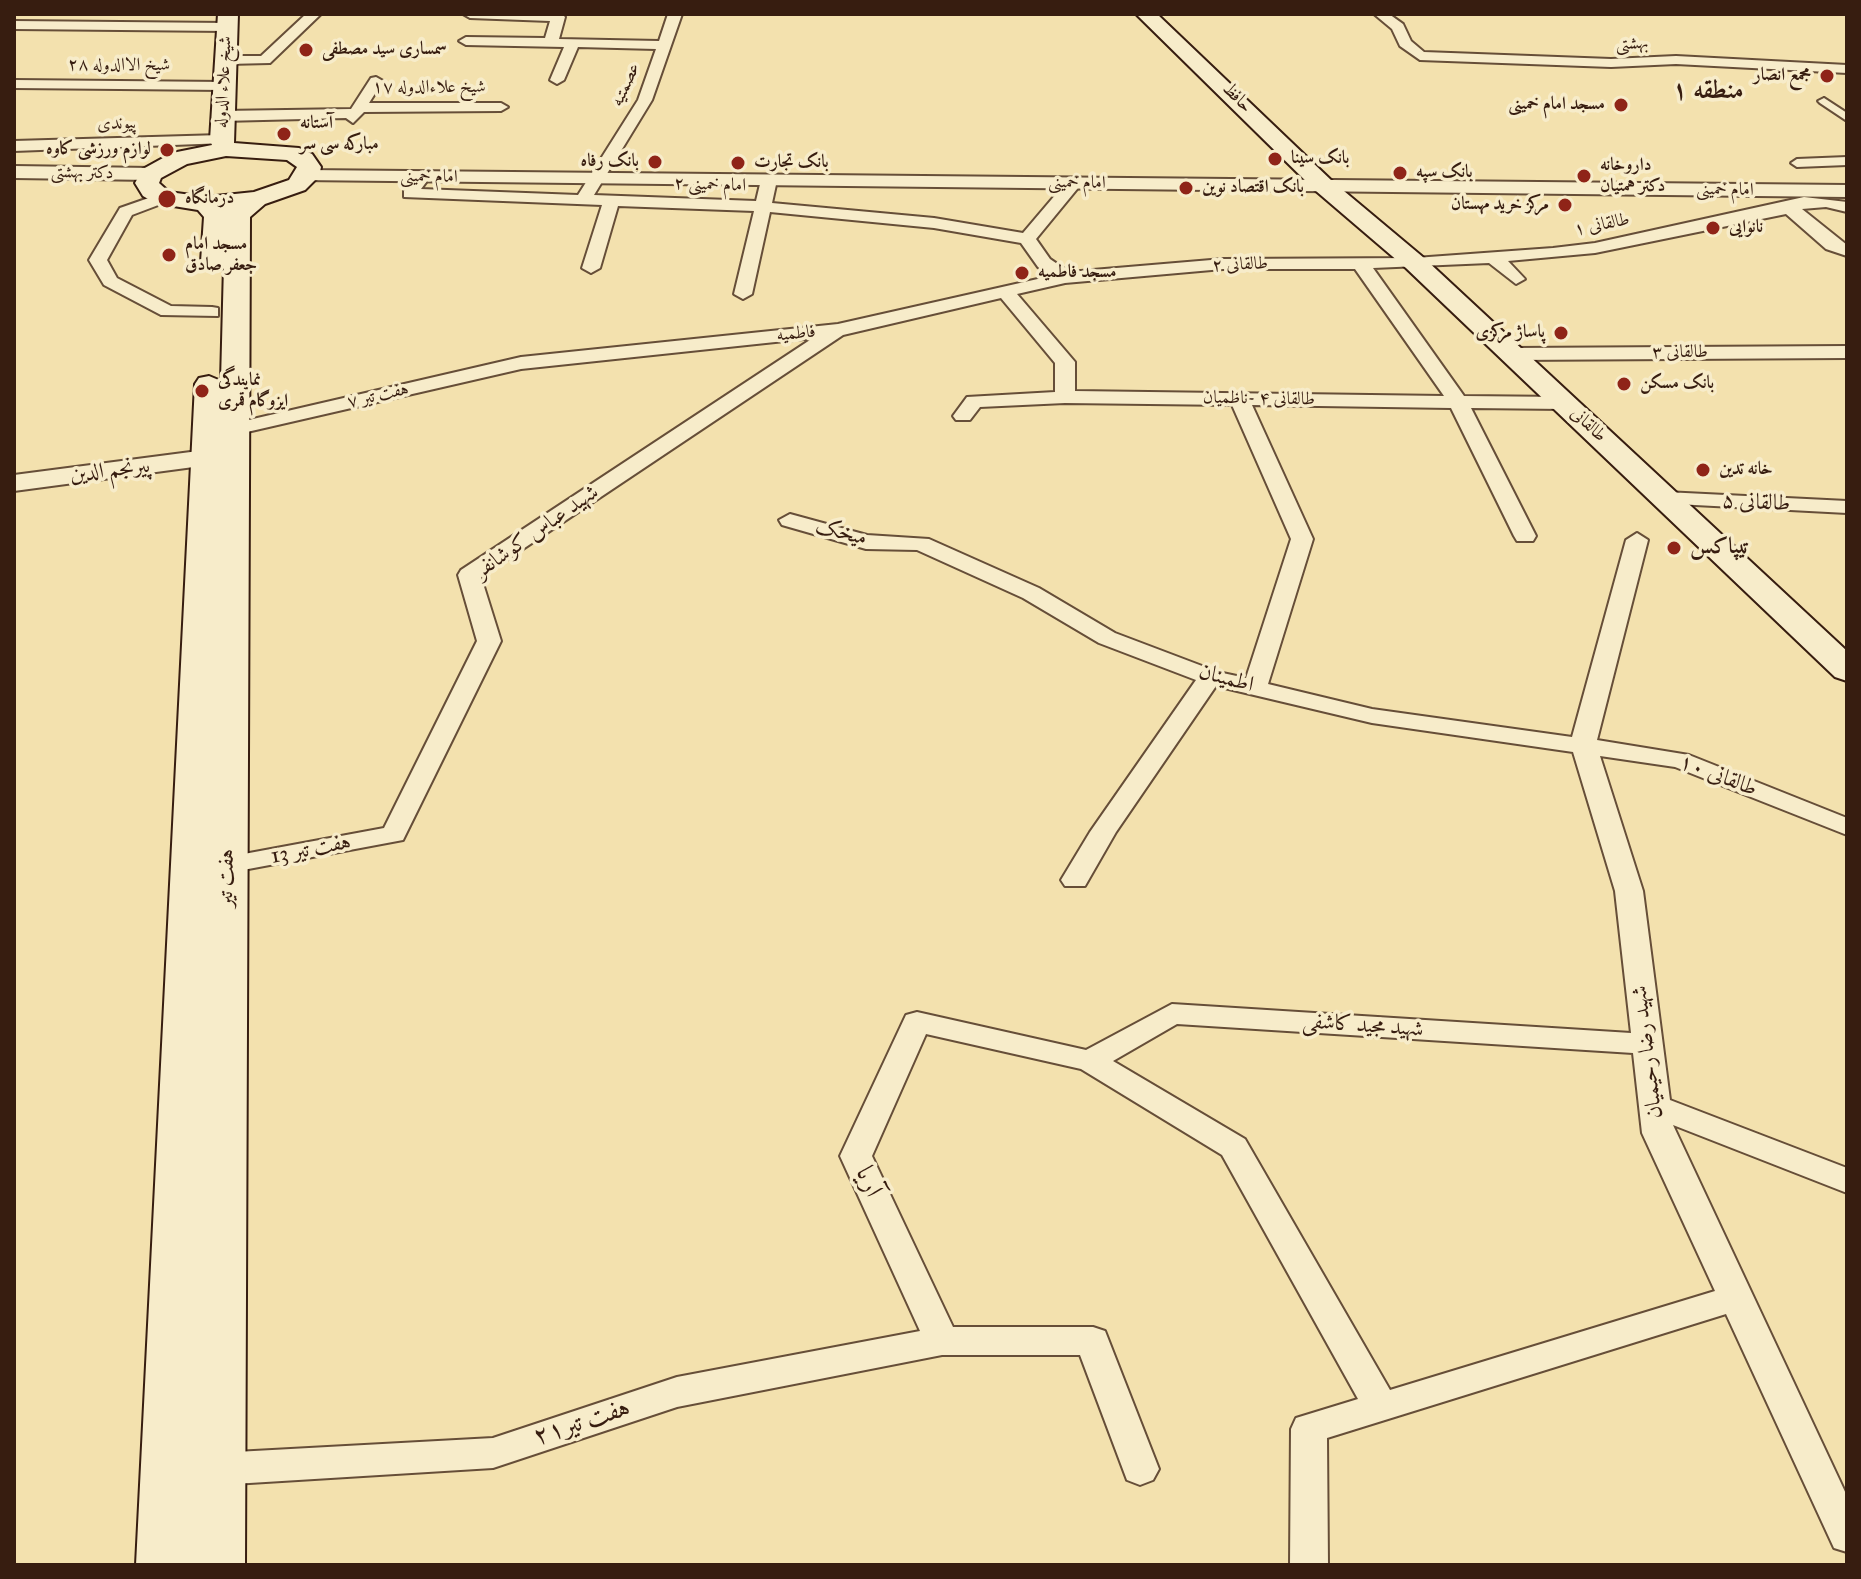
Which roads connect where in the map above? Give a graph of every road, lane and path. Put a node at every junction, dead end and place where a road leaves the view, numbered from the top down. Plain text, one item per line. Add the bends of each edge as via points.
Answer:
1 (314, 14) edge
2 (470, 14) edge
3 (1146, 14) edge
4 (1381, 14) edge
5 (674, 16) edge
6 (16, 21) edge
7 (227, 21) edge
8 (466, 41) dead end
9 (551, 42) junction
10 (573, 43) junction
11 (664, 45) junction
12 (227, 60) junction
13 (1847, 69) edge
14 (557, 80) dead end
15 (376, 81) dead end
16 (14, 84) edge
17 (224, 86) junction
18 (1824, 101) dead end
19 (501, 107) dead end
20 (222, 116) junction
21 (359, 116) junction
22 (1847, 118) edge
23 (224, 144) junction
24 (14, 146) edge
25 (1847, 161) edge
26 (1797, 163) dead end
27 (14, 172) edge
28 (151, 174) junction
29 (307, 176) junction
30 (422, 177) junction
31 (596, 179) junction
32 (769, 180) junction
33 (1074, 183) junction
34 (1324, 186) junction
35 (1847, 191) edge
36 (163, 198) junction
37 (257, 199) junction
38 (583, 200) junction
39 (611, 201) junction
40 (206, 204) junction
41 (763, 207) junction
42 (1794, 207) junction
43 (1847, 207) edge
44 (1027, 239) junction
45 (1847, 251) edge
46 (1494, 258) junction
47 (1360, 263) junction
48 (1415, 263) junction
49 (591, 268) dead end
50 (1065, 278) junction
51 (1516, 279) dead end
52 (1006, 292) junction
53 (743, 294) dead end
54 (212, 312) junction
55 (838, 330) junction
56 (1847, 352) edge
57 (1512, 354) junction
58 (521, 363) joint
59 (1065, 397) junction
60 (1239, 399) junction
61 (1458, 402) junction
62 (1564, 403) junction
63 (963, 416) dead end
64 (225, 448) junction
65 (14, 483) edge
66 (1665, 498) junction
67 (1847, 507) edge
68 (790, 520) dead end
69 (1525, 536) dead end
70 (1637, 540) dead end
71 (892, 543) joint
72 (1847, 670) edge
73 (1210, 677) junction
74 (1255, 687) junction
75 (1583, 744) junction
76 (1847, 827) edge
77 (394, 834) joint
78 (227, 865) junction
79 (1075, 880) dead end
80 (1647, 1044) junction
81 (1090, 1061) junction
82 (1655, 1106) junction
83 (1847, 1181) edge
84 (1735, 1298) junction
85 (942, 1341) junction
86 (1381, 1407) junction
87 (217, 1469) junction
88 (1140, 1469) dead end
89 (1847, 1536) edge
90 (164, 1565) edge
91 (217, 1565) edge
92 (1309, 1565) edge

1 - 12 street via 265,60
2 - 9 street via 558,17
3 - 34 main road, حافظ
4 - 13 street, بهشتی via 1420,56
5 - 11 street, عصمتیه
6 - 7 street
7 - 12 main road, شیخ علاء الدوله
8 - 9 street
9 - 10 street
10 - 11 street
10 - 14 street
11 - 31 street, عصمتیه via 645,100
12 - 17 main road, شیخ علاء الدوله
15 - 21 street, شیخ علاءالدوله ۱۷
16 - 17 street, شیخ الاالدوله ۲۸
17 - 20 main road, شیخ علاء الدوله
18 - 22 street
19 - 21 street, شیخ علاءالدوله ۱۷
20 - 21 street, شیخ علاءالدوله ۱۷
20 - 23 main road, شیخ علاء الدوله
23 - 24 street, پیوندی
23 - 28 main road
23 - 29 main road via 291,153 304,159
25 - 26 street
27 - 28 street, دکتر بهشتی
28 - 36 main road via 147,183
29 - 30 street, امام خمینی
29 - 37 main road
30 - 31 street, امام خمینی
30 - 38 street, امام خمینی ۲ via 410,194
31 - 32 street, امام خمینی
31 - 38 street, عصمتیه
32 - 33 street, امام خمینی
32 - 41 street
33 - 34 street, امام خمینی
33 - 44 street
34 - 35 street, امام خمینی
34 - 48 main road, طالقانی
36 - 40 main road
36 - 54 street via 126,212 98,260 110,281 167,311
37 - 40 main road
37 - 64 main road, هفت تیر via 238,215
38 - 39 street, امام خمینی ۲
39 - 41 street, امام خمینی ۲
39 - 49 street
40 - 54 main road, هفت تیر via 216,217
41 - 44 street, امام خمینی ۲ via 934,223
41 - 53 street
42 - 43 street, طالقانی ۱ via 1826,202
42 - 45 street via 1794,213 1832,245
42 - 46 street, طالقانی ۱ via 1595,248
44 - 50 street via 1044,263
46 - 48 street, طالقانی ۱
46 - 51 street
47 - 48 street, طالقانی ۲
47 - 50 street, طالقانی ۲ via 1223,264
47 - 61 street
48 - 57 main road, طالقانی
50 - 52 street, فاطمیه
52 - 55 street, فاطمیه
52 - 59 street via 1065,362
54 - 64 main road, هفت تیر
55 - 58 street, فاطمیه
55 - 77 street, شهید عباس کوشانفر via 469,575 489,641
56 - 57 street, طالقانی ۳
57 - 62 main road, طالقانی
58 - 64 street, هفت تیر ۷
59 - 60 street, طالقانی ۴ -ناظمیان
59 - 63 street, طالقانی ۴ -ناظمیان via 974,401
60 - 61 street, طالقانی ۴ -ناظمیان
60 - 74 street via 1302,539
61 - 62 street, طالقانی ۴ -ناظمیان
61 - 69 street
62 - 66 main road, طالقانی
64 - 65 street, پیرنجم الدین
64 - 78 main road, هفت تیر
64 - 90 main road, هفت تیر
66 - 67 street, طالقانی ۵
66 - 72 main road, طالقانی
68 - 71 street, میخک via 866,542
70 - 75 street
71 - 73 street, اطمینان via 921,544 966,562 1107,638
73 - 74 street, اطمینان
73 - 79 street
74 - 75 street, اطمینان via 1372,716
75 - 76 street, طالقانی ۱۰ via 1680,760
75 - 80 street, شهید رضا رحیمیان via 1629,891
77 - 78 street, هفت تیر 13
78 - 87 main road, هفت تیر
80 - 81 street, شهید مجید کاشفی via 1172,1014
80 - 82 street, شهید رضا رحیمیان
81 - 85 street, آریا via 917,1022 856,1156
81 - 86 street via 1234,1147
82 - 83 street
82 - 84 street, شهید رضا رحیمیان via 1658,1133
84 - 86 street
84 - 89 street, شهید رضا رحیمیان
85 - 87 street, هفت تیر۲۱ via 677,1392 493,1453
85 - 88 street, هفت تیر۲۱ via 1093,1341
86 - 92 street via 1309,1429
87 - 91 main road, هفت تیر

